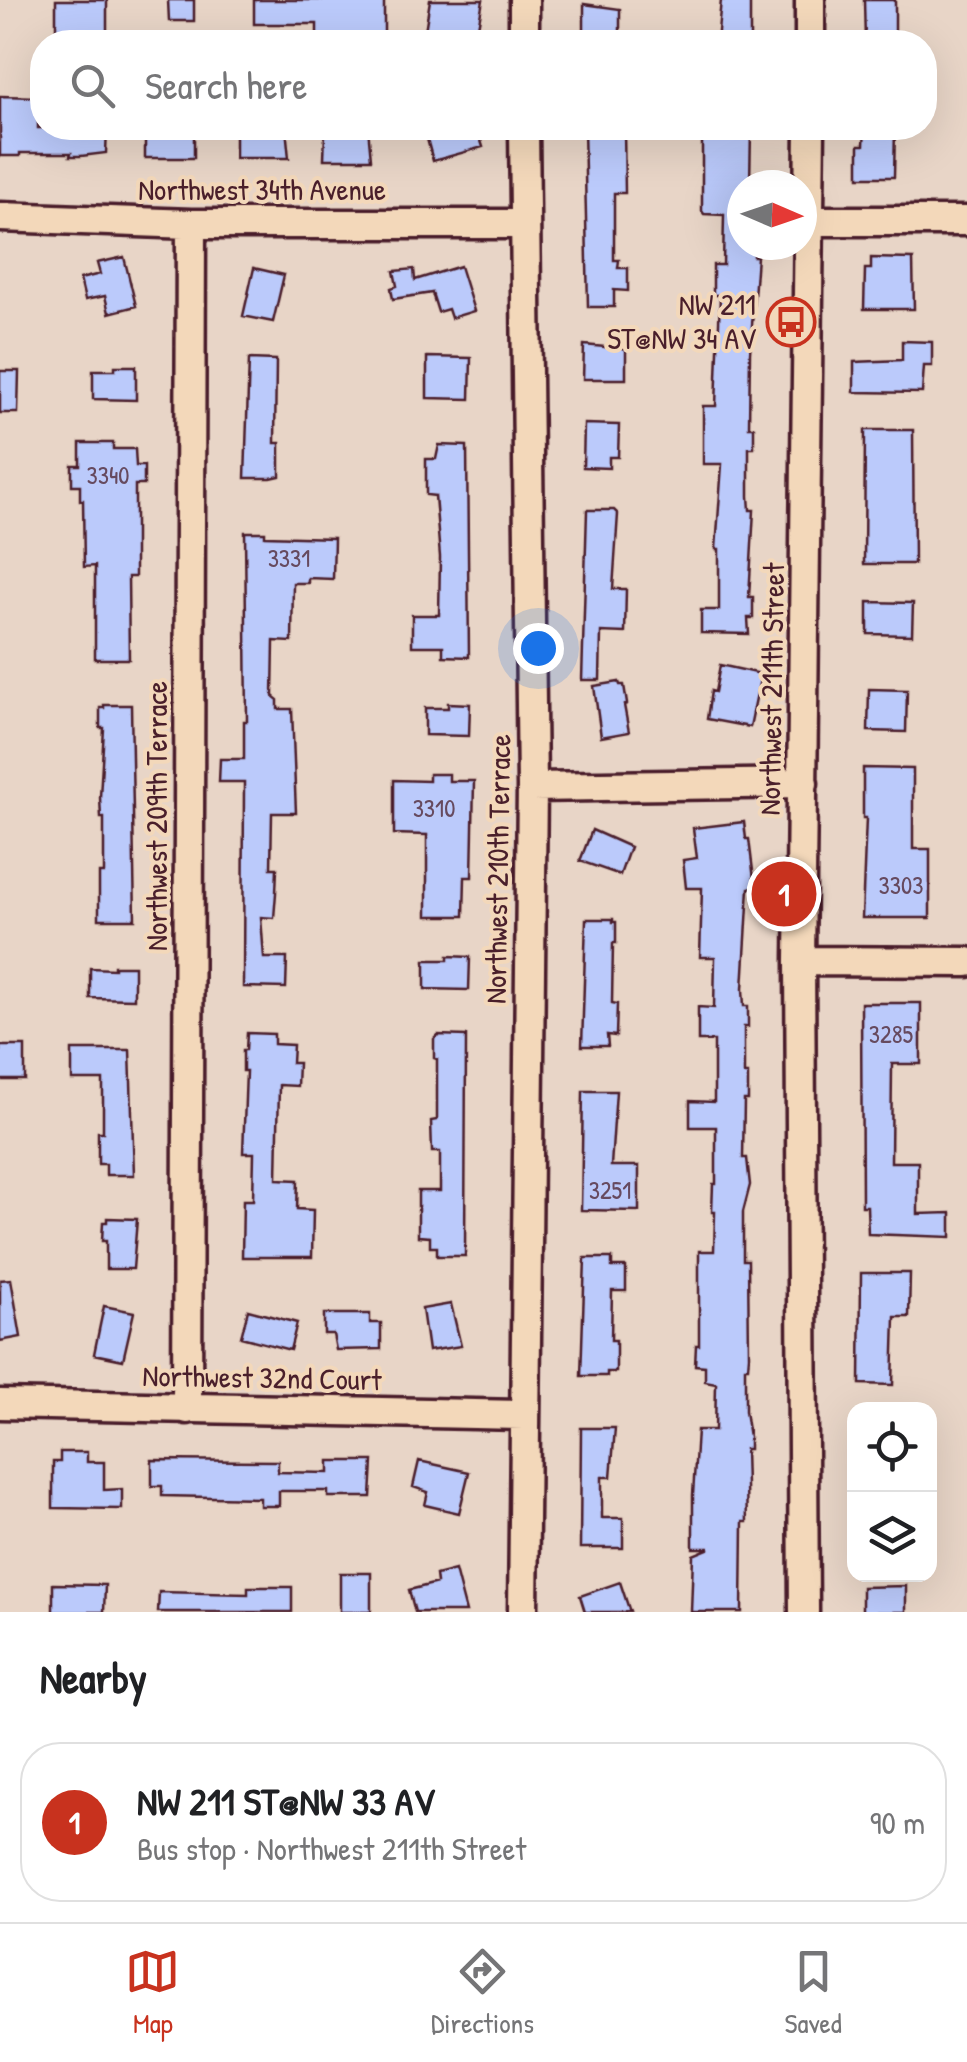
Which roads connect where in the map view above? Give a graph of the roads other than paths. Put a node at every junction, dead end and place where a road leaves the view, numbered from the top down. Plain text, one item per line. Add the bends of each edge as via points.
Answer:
1 (524, 0) edge
2 (810, 0) edge
3 (524, 30) edge
4 (810, 30) edge
5 (524, 140) edge
6 (810, 140) edge
7 (810, 170) edge
8 (0, 218) edge
9 (817, 221) edge
10 (967, 221) edge
11 (191, 224) junction
12 (524, 224) junction
13 (810, 260) edge
14 (803, 783) junction
15 (532, 787) junction
16 (800, 961) junction
17 (967, 962) edge
18 (0, 1404) edge
19 (187, 1408) junction
20 (522, 1416) junction
21 (523, 1612) edge
22 (804, 1612) edge

1 - 3 street
2 - 4 street
5 - 12 street, Northwest 210th Terrace
6 - 7 street, Northwest 211th Street
8 - 11 street, Northwest 34th Avenue
9 - 10 street
11 - 12 street, Northwest 34th Avenue
11 - 19 street, Northwest 209th Terrace
12 - 15 street, Northwest 210th Terrace
13 - 14 street, Northwest 211th Street
14 - 15 street
14 - 16 street, Northwest 211th Street
15 - 20 street, Northwest 210th Terrace
16 - 17 street
16 - 22 street, Northwest 211th Street
18 - 19 street, Northwest 32nd Court
19 - 20 street, Northwest 32nd Court
20 - 21 street, Northwest 210th Terrace

